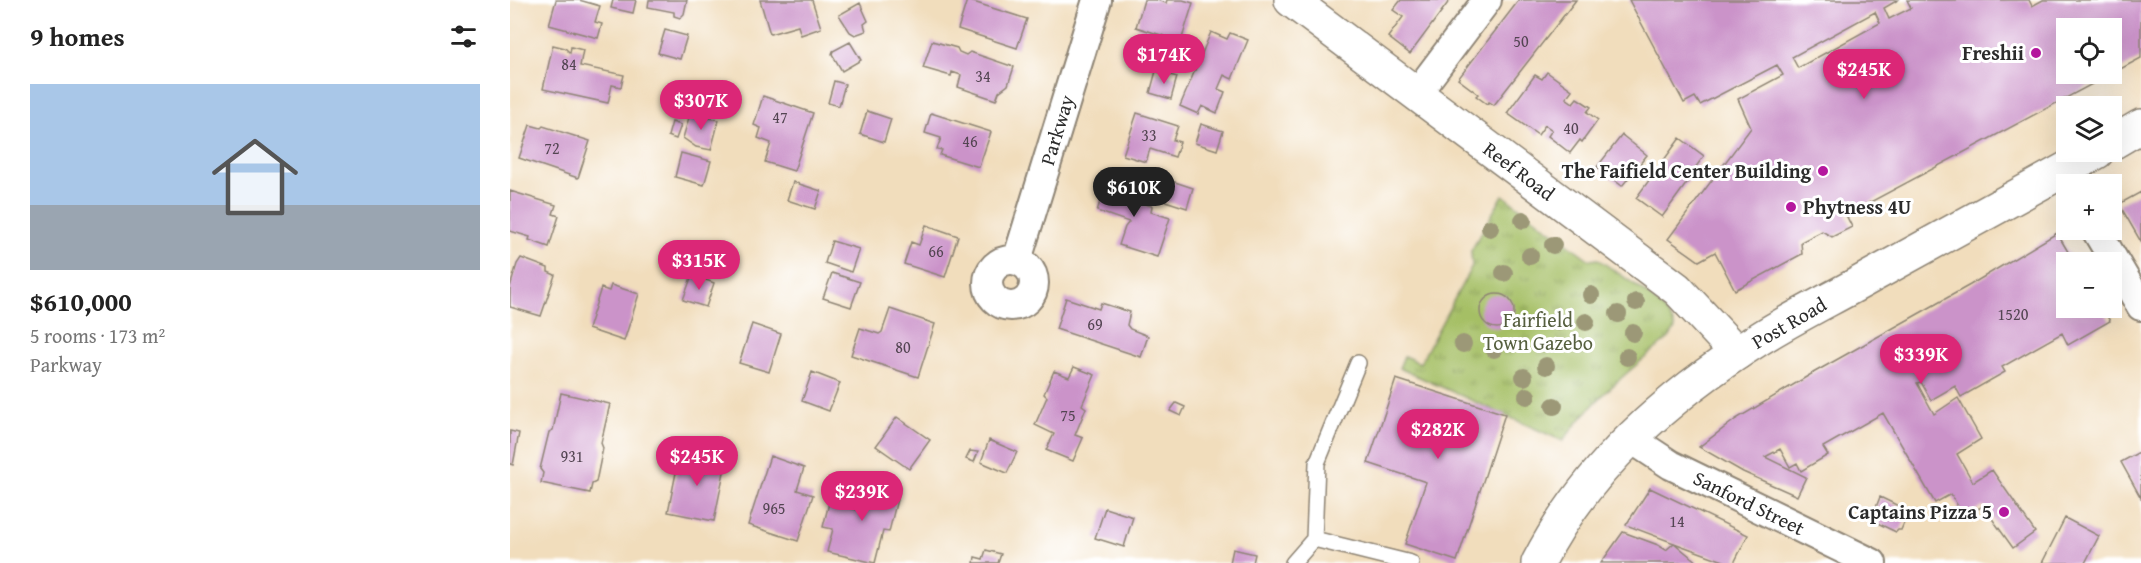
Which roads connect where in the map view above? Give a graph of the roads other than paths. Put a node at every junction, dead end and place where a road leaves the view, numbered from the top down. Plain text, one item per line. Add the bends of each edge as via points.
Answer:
1 (1097, 0) edge
2 (1291, 0) edge
3 (1487, 0) edge
4 (1416, 93) junction
5 (2141, 126) edge
6 (2122, 137) edge
7 (2085, 162) edge
8 (2071, 174) edge
9 (2056, 183) edge
10 (2102, 240) edge
11 (1017, 260) dead end
12 (2141, 306) edge
13 (1737, 353) junction
14 (1358, 363) dead end
15 (1630, 438) junction
16 (1314, 539) junction
17 (1352, 556) edge
18 (1293, 563) edge
19 (1411, 563) edge
20 (1538, 563) edge
21 (1872, 563) edge

1 - 11 street, Parkway
2 - 4 main road, Reef Road
3 - 4 street
4 - 13 main road, Reef Road via 1677,289
5 - 6 main road
7 - 8 main road, Post Road
9 - 13 main road, Post Road
10 - 12 street
13 - 15 main road, Post Road via 1656,413
14 - 16 lane via 1317,464
15 - 20 main road, Post Road via 1585,488
15 - 21 street, Sanford Street via 1671,465
16 - 17 lane
16 - 18 lane
17 - 19 lane

